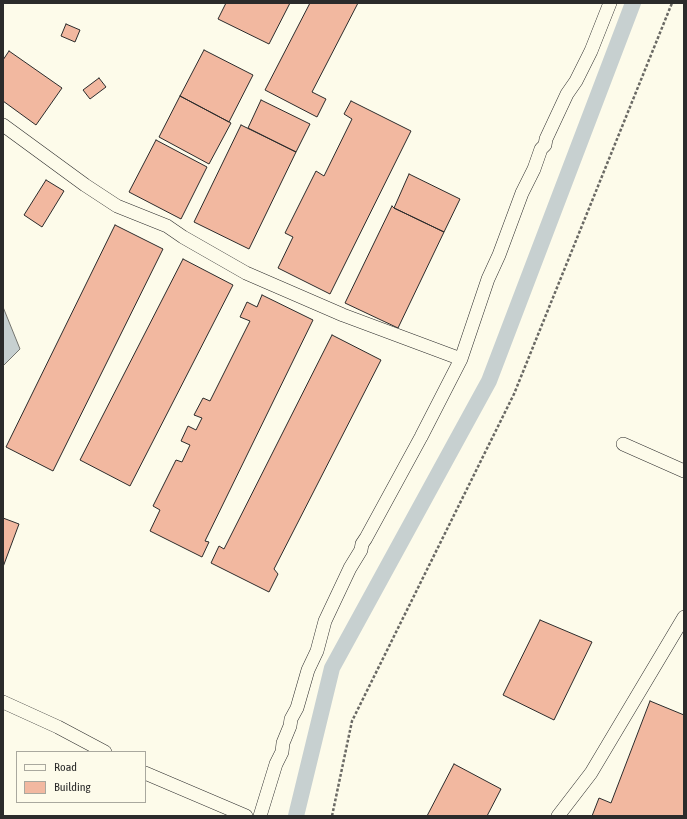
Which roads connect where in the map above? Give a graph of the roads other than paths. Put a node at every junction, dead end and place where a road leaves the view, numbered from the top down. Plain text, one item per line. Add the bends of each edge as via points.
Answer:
1 (610, 3) edge
2 (3, 125) edge
3 (461, 359) junction
4 (623, 444) dead end
5 (684, 469) edge
6 (684, 616) edge
7 (3, 702) edge
8 (102, 751) edge
9 (146, 773) edge
10 (246, 816) edge
11 (260, 816) edge
12 (558, 816) edge

1 - 3 street via 591,51 567,94 522,193 488,279
2 - 3 street via 117,206 167,226 246,273 343,316
3 - 11 street via 362,544 325,621
4 - 5 street
6 - 12 street via 591,773
7 - 8 street
9 - 10 street

